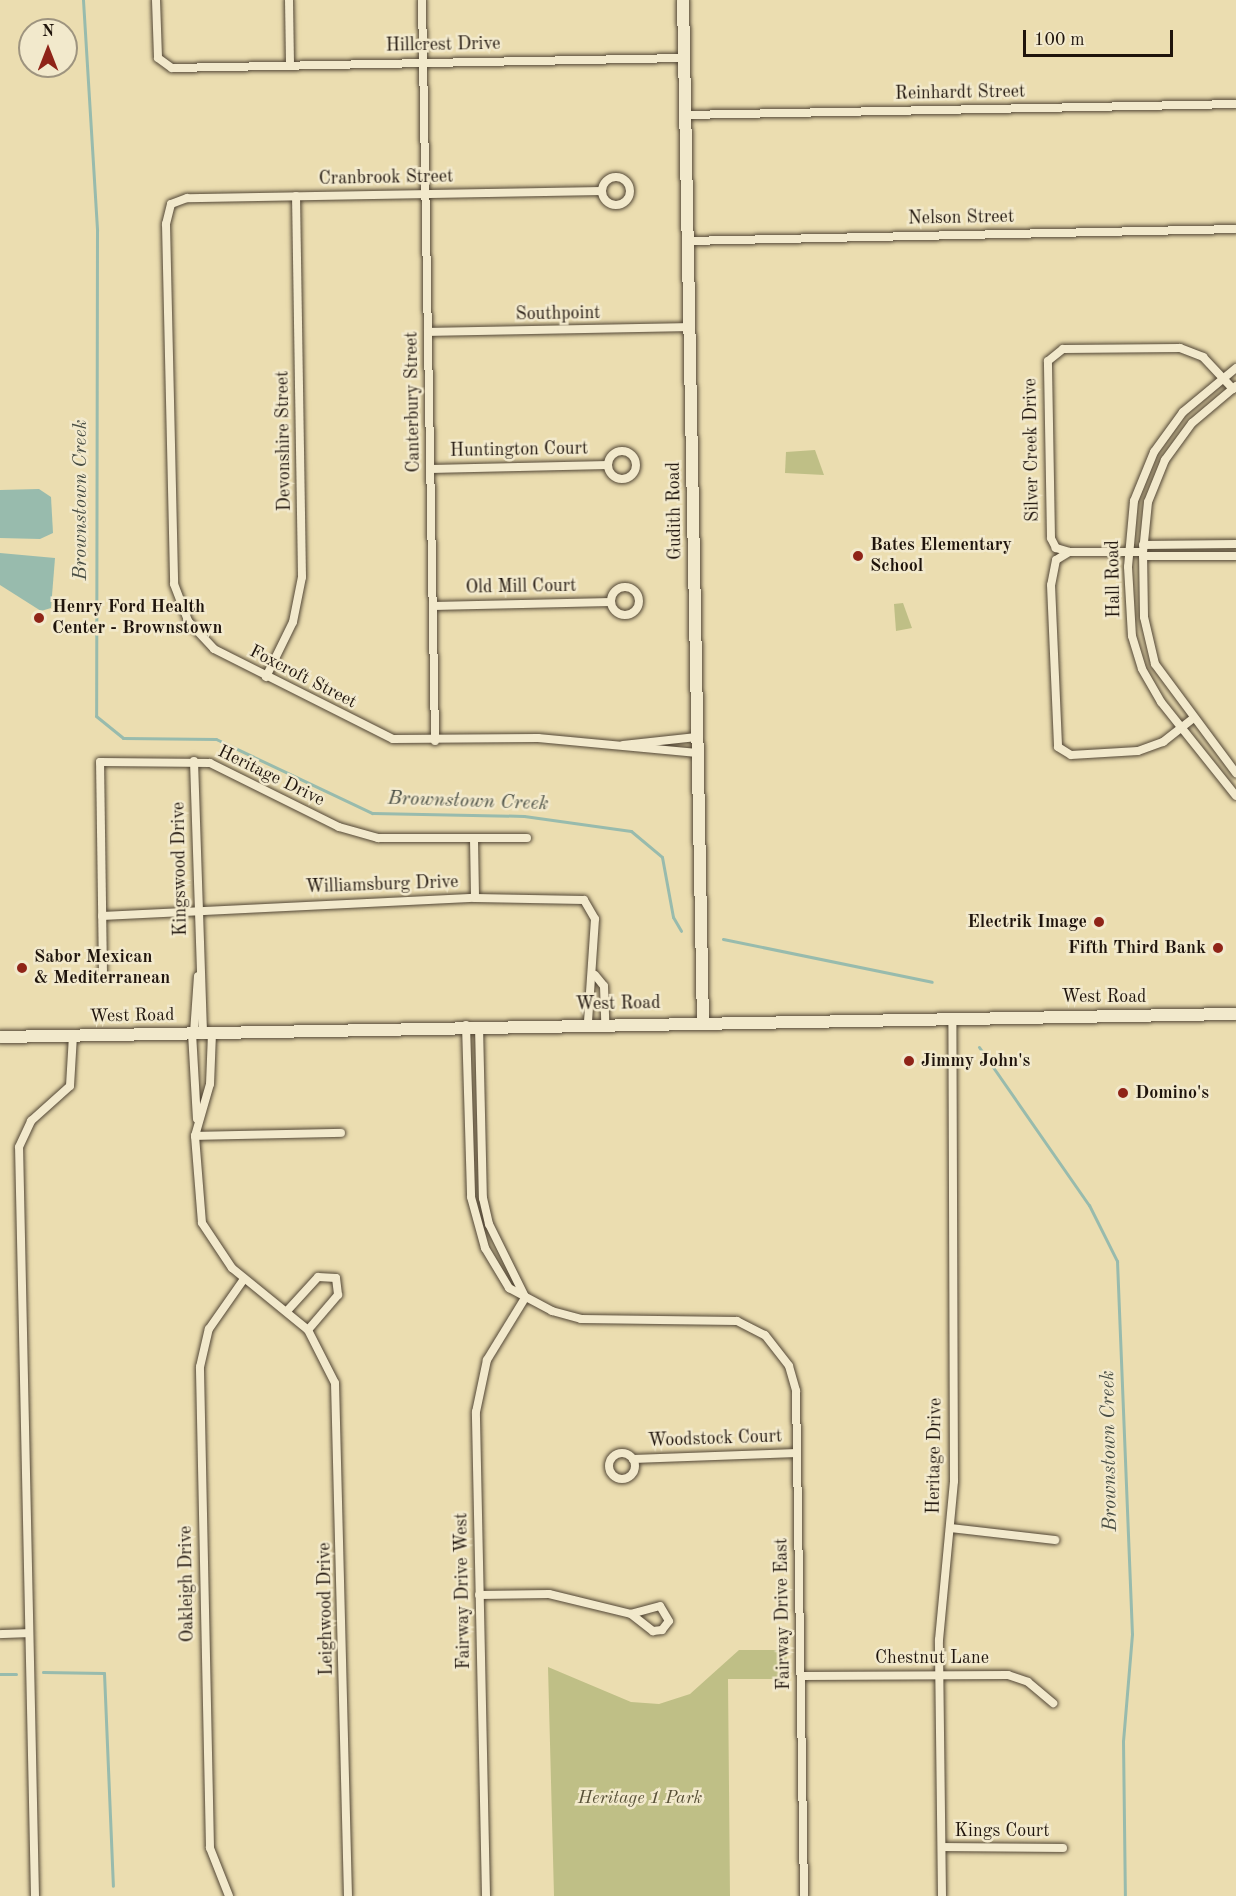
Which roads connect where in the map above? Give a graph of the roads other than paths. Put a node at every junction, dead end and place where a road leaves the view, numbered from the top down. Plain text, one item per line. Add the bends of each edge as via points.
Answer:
1 (156, 0) edge
2 (289, 0) edge
3 (422, 0) edge
4 (682, 0) edge
5 (684, 58) junction
6 (423, 62) junction
7 (290, 66) junction
8 (1236, 104) edge
9 (685, 115) junction
10 (602, 191) dead end
11 (425, 194) junction
12 (296, 196) junction
13 (171, 204) joint
14 (1236, 229) edge
15 (687, 241) junction
16 (689, 327) junction
17 (428, 332) junction
18 (1236, 368) edge
19 (1223, 378) junction
20 (1234, 388) edge
21 (608, 465) dead end
22 (430, 469) junction
23 (1236, 544) edge
24 (1143, 551) junction
25 (1070, 552) junction
26 (1128, 552) junction
27 (1236, 556) edge
28 (611, 602) dead end
29 (433, 606) junction
30 (266, 677) junction
31 (1192, 719) junction
32 (1181, 728) junction
33 (697, 736) junction
34 (435, 741) junction
35 (619, 746) junction
36 (697, 753) junction
37 (194, 761) junction
38 (1236, 773) edge
39 (1236, 796) edge
40 (527, 838) dead end
41 (474, 840) junction
42 (475, 898) junction
43 (197, 914) junction
44 (102, 916) junction
45 (103, 974) dead end
46 (595, 975) junction
47 (1236, 1014) edge
48 (952, 1017) junction
49 (703, 1021) junction
50 (588, 1022) junction
51 (605, 1022) junction
52 (466, 1025) junction
53 (479, 1025) junction
54 (200, 1033) junction
55 (73, 1035) junction
56 (0, 1037) edge
57 (197, 1120) junction
58 (341, 1133) dead end
59 (195, 1136) junction
60 (482, 1150) junction
61 (469, 1151) junction
62 (244, 1279) junction
63 (525, 1298) junction
64 (288, 1311) junction
65 (308, 1330) junction
66 (797, 1453) junction
67 (633, 1459) dead end
68 (950, 1528) junction
69 (1055, 1540) dead end
70 (479, 1594) junction
71 (632, 1614) dead end
72 (28, 1633) junction
73 (0, 1634) edge
74 (939, 1674) junction
75 (801, 1676) junction
76 (1053, 1703) dead end
77 (942, 1847) junction
78 (1062, 1848) dead end
79 (35, 1896) edge
80 (228, 1896) edge
81 (348, 1896) edge
82 (486, 1896) edge
83 (804, 1896) edge
84 (942, 1896) edge

1 - 7 street, Hillcrest Drive via 158,58 172,68
2 - 7 street
3 - 6 street, Canterbury Street
4 - 5 main road, Gudith Road
5 - 6 street, Hillcrest Drive
5 - 9 main road, Gudith Road
6 - 7 street, Hillcrest Drive
6 - 11 street, Canterbury Street
8 - 9 street, Reinhardt Street
9 - 15 main road, Gudith Road
10 - 11 street, Cranbrook Street
11 - 12 street, Cranbrook Street
11 - 17 street, Canterbury Street
12 - 13 street, Cranbrook Street via 187,198
12 - 30 street, Devonshire Street via 302,577 292,622
13 - 30 street, Foxcroft Street via 166,224 174,584 188,621 205,641
14 - 15 street, Nelson Street
15 - 16 main road, Gudith Road
16 - 17 street, Southpoint
16 - 33 main road, Gudith Road
17 - 22 street, Canterbury Street
18 - 19 street, Hall Road
19 - 20 street, Silver Creek Drive
19 - 25 street, Silver Creek Drive via 1203,357 1180,348 1063,349 1051,356 1049,527 1056,548
19 - 26 street, Hall Road via 1183,412 1154,452 1134,501
20 - 24 street, Hall Road via 1192,423 1165,460 1148,502
21 - 22 street, Huntington Court
22 - 29 street, Canterbury Street
23 - 24 street
24 - 26 street
24 - 27 street
24 - 31 street, Hall Road via 1149,649 1164,682
25 - 26 street
25 - 32 street via 1056,560 1050,585 1058,747 1071,755 1138,751 1163,742
26 - 32 street, Hall Road via 1136,653 1151,688
28 - 29 street, Old Mill Court
29 - 34 street, Canterbury Street
30 - 34 street, Foxcroft Street via 383,736
31 - 32 street
31 - 38 street, Hall Road
32 - 39 street, Hall Road
33 - 35 street, Foxcroft Street
33 - 36 main road, Gudith Road
34 - 35 street, Foxcroft Street via 538,738
35 - 36 street, Foxcroft Street
36 - 49 main road, Gudith Road
37 - 41 street, Heritage Drive via 216,765 358,834 398,841
37 - 43 street, Kingswood Drive
37 - 44 street, Heritage Drive via 100,762
40 - 41 street, Heritage Drive
41 - 42 street
42 - 43 street, Williamsburg Drive
42 - 46 street, Williamsburg Drive via 588,902 595,913
43 - 44 street, Williamsburg Drive
43 - 54 street, Kingswood Drive
44 - 45 street, Heritage Drive
46 - 50 street, Williamsburg Drive via 588,985
46 - 51 street, Williamsburg Drive via 604,986
47 - 48 main road, West Road
48 - 49 main road, West Road
48 - 68 street, Heritage Drive
49 - 51 main road, West Road
50 - 51 main road, West Road
50 - 53 main road, West Road
52 - 53 main road, West Road
52 - 54 main road, West Road
52 - 61 street
53 - 60 street
54 - 55 main road, West Road
54 - 57 street, Leighwood Drive
54 - 57 street, Leighwood Drive via 210,1084
55 - 56 main road, West Road
55 - 72 street via 70,1086 31,1121 19,1147
57 - 59 street, Leighwood Drive
58 - 59 street
59 - 62 street, Leighwood Drive via 202,1223 219,1255
60 - 61 street
60 - 63 street via 489,1224
61 - 63 street via 471,1197 485,1248 509,1288
62 - 64 street, Leighwood Drive
62 - 80 street, Oakleigh Drive via 209,1329 200,1367 210,1848
63 - 66 street, Fairway Drive East via 581,1319 721,1318 746,1324 769,1339 794,1378
63 - 70 street, Fairway Drive West via 492,1348 478,1394
64 - 65 street, Leighwood Drive
64 - 65 street via 318,1277 336,1278 338,1295
65 - 81 street, Leighwood Drive via 331,1368 338,1402
66 - 67 street, Woodstock Court
66 - 75 street, Fairway Drive East
68 - 69 street
68 - 74 street, Heritage Drive
70 - 71 street via 542,1593
70 - 82 street, Fairway Drive West
72 - 73 street
72 - 79 street
74 - 75 street, Chestnut Lane
74 - 76 street, Chestnut Lane via 1008,1675 1028,1682
74 - 77 street, Heritage Drive
75 - 83 street, Fairway Drive East
77 - 78 street, Kings Court
77 - 84 street, Heritage Drive

